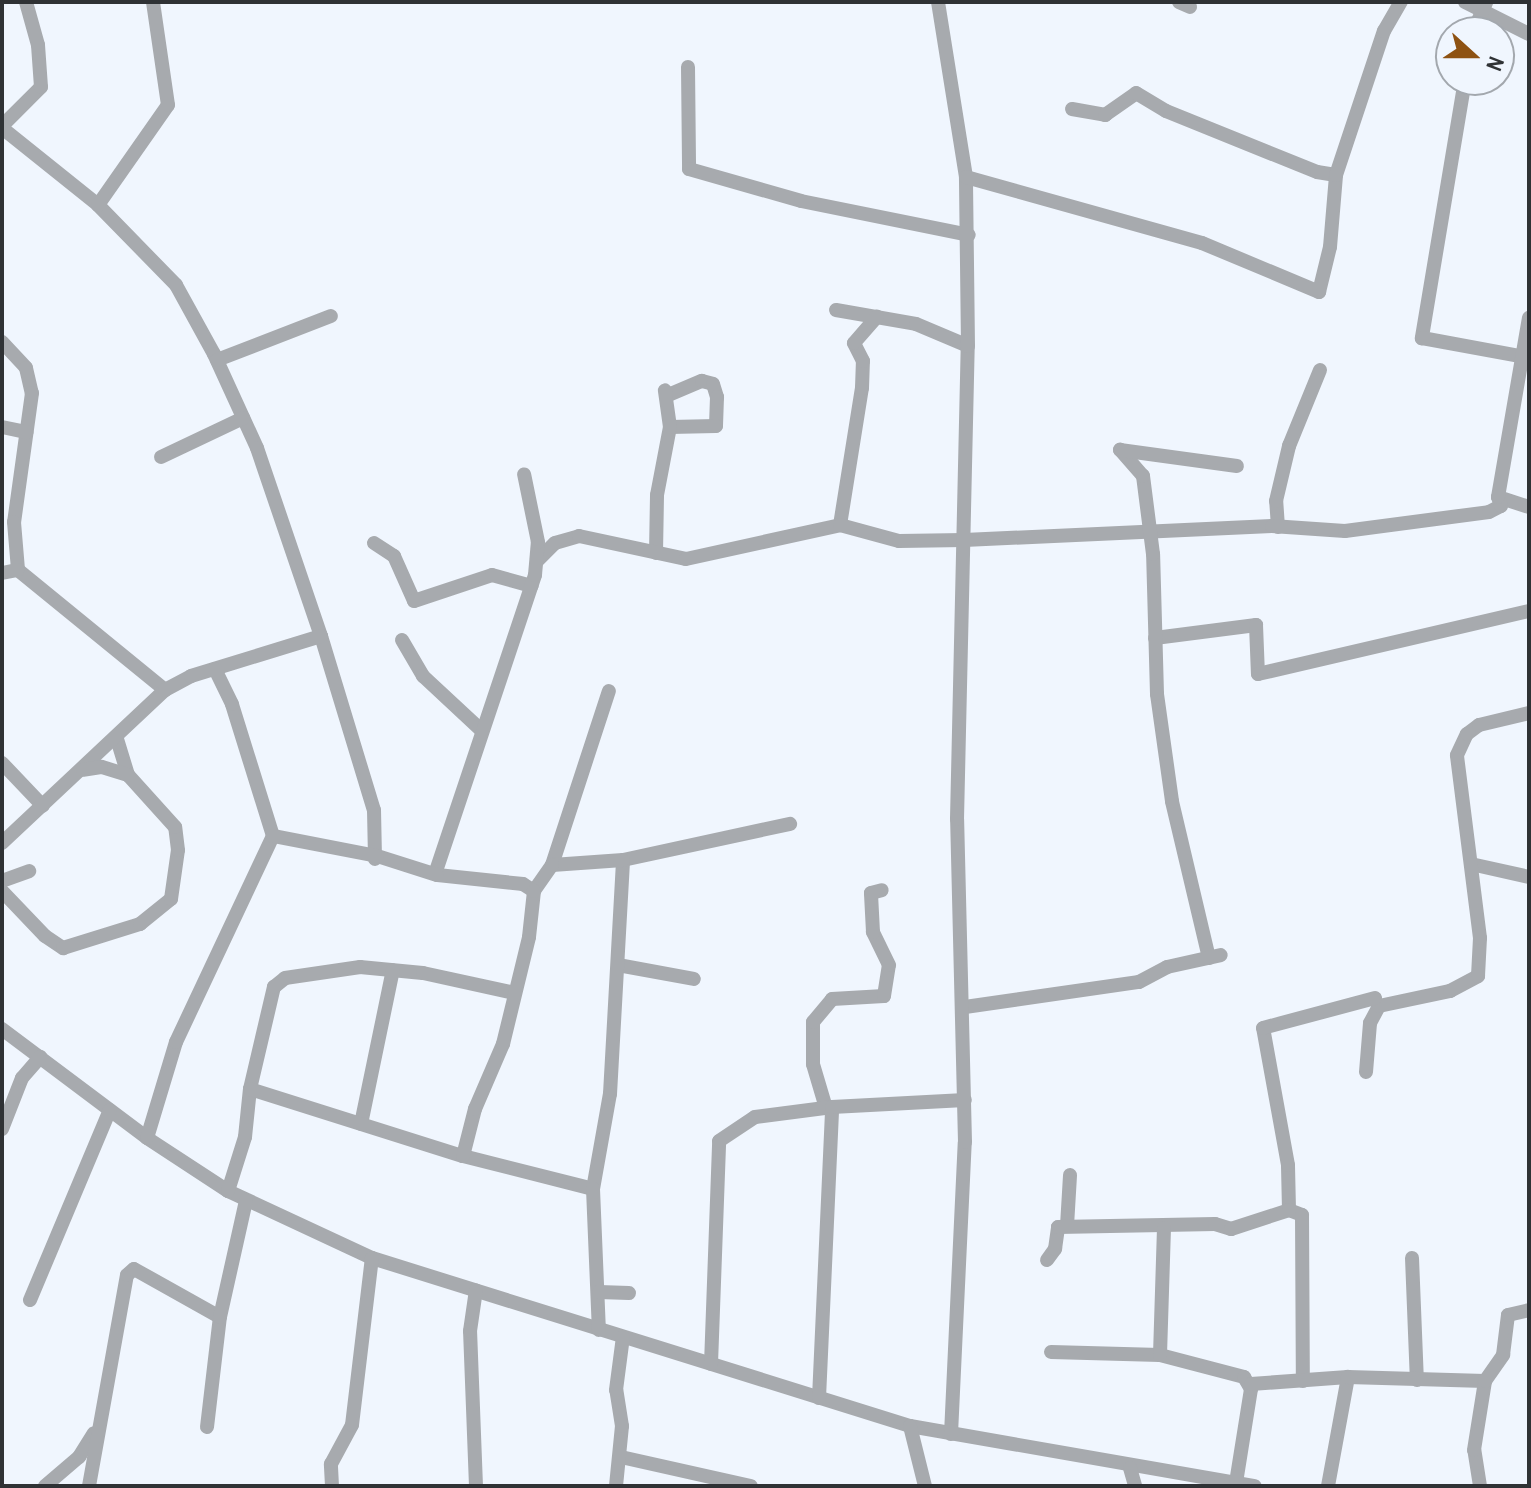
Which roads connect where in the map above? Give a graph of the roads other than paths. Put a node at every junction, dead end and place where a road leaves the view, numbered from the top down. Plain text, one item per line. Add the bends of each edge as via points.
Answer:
1 (26, 2) edge
2 (938, 2) edge
3 (1401, 2) edge
4 (1465, 2) edge
5 (156, 3) edge
6 (1486, 6) edge
7 (1529, 34) edge
8 (688, 67) dead end
9 (1462, 96) edge
10 (1072, 109) dead end
11 (2, 127) edge
12 (1336, 175) junction
13 (966, 177) junction
14 (98, 205) junction
15 (969, 235) junction
16 (836, 310) dead end
17 (331, 316) dead end
18 (877, 317) junction
19 (1529, 318) edge
20 (2, 342) edge
21 (968, 346) junction
22 (1520, 356) junction
23 (217, 360) junction
24 (1320, 370) dead end
25 (243, 418) junction
26 (2, 427) edge
27 (670, 427) junction
28 (26, 432) junction
29 (161, 457) dead end
30 (1237, 466) dead end
31 (524, 474) dead end
32 (1504, 502) junction
33 (1529, 507) edge
34 (840, 525) junction
35 (1278, 527) junction
36 (1148, 533) junction
37 (964, 540) junction
38 (374, 543) dead end
39 (656, 553) junction
40 (537, 561) junction
41 (18, 570) junction
42 (2, 573) edge
43 (532, 586) junction
44 (1529, 611) edge
45 (321, 636) junction
46 (1155, 638) junction
47 (402, 640) dead end
48 (215, 669) junction
49 (165, 690) junction
50 (609, 691) dead end
51 (1529, 713) edge
52 (482, 731) junction
53 (117, 739) junction
54 (2, 763) edge
55 (83, 770) junction
56 (128, 775) junction
57 (43, 806) junction
58 (790, 824) dead end
59 (273, 836) junction
60 (2, 843) edge
61 (375, 858) junction
62 (623, 860) junction
63 (1471, 864) junction
64 (552, 865) junction
65 (29, 871) dead end
66 (435, 874) junction
67 (1529, 877) edge
68 (2, 881) edge
69 (882, 890) dead end
70 (2, 891) edge
71 (534, 891) junction
72 (618, 965) junction
73 (393, 970) junction
74 (694, 979) dead end
75 (515, 993) junction
76 (1375, 998) dead end
77 (965, 1007) junction
78 (2, 1029) edge
79 (40, 1057) junction
80 (1366, 1072) dead end
81 (250, 1089) junction
82 (965, 1100) junction
83 (829, 1107) junction
84 (110, 1110) junction
85 (361, 1124) junction
86 (2, 1129) edge
87 (147, 1138) junction
88 (463, 1156) junction
89 (1070, 1175) dead end
90 (593, 1189) junction
91 (228, 1191) junction
92 (246, 1201) junction
93 (1289, 1210) junction
94 (1067, 1226) junction
95 (1164, 1228) junction
96 (372, 1258) junction
97 (1412, 1258) dead end
98 (1047, 1260) dead end
99 (476, 1290) junction
100 (599, 1292) junction
101 (629, 1293) dead end
102 (30, 1300) dead end
103 (1529, 1310) edge
104 (220, 1317) junction
105 (599, 1330) junction
106 (623, 1337) junction
107 (1051, 1352) dead end
108 (1160, 1355) junction
109 (711, 1364) junction
110 (1348, 1377) junction
111 (1417, 1380) junction
112 (1303, 1381) junction
113 (1485, 1381) junction
114 (1251, 1384) junction
115 (819, 1398) junction
116 (910, 1426) junction
117 (207, 1427) dead end
118 (96, 1429) junction
119 (951, 1434) junction
120 (621, 1457) junction
121 (1130, 1468) junction
122 (1236, 1483) junction
123 (45, 1486) edge
124 (89, 1486) edge
125 (332, 1486) edge
126 (476, 1486) edge
127 (616, 1486) edge
128 (751, 1486) edge
129 (925, 1486) edge
130 (1135, 1486) edge
131 (1255, 1486) edge
132 (1328, 1486) edge
133 (1480, 1486) edge

1 - 11 street via 41,87
2 - 13 street
3 - 12 street via 1384,31
4 - 6 street
5 - 14 street via 168,105
6 - 7 street
8 - 15 street via 689,169 801,201
9 - 22 street via 1422,338
10 - 12 street via 1105,115 1136,93 1180,117
11 - 14 street
12 - 13 street via 1330,247 1319,292 1202,243
13 - 15 street
14 - 23 street via 176,285
15 - 21 street
16 - 18 street
17 - 23 street
18 - 21 street via 916,324
18 - 34 street via 854,343 863,361 862,388
19 - 22 street
20 - 28 street via 26,368 32,393
21 - 37 street
22 - 32 street
23 - 25 street
24 - 35 street via 1289,446 1276,501
25 - 29 street
25 - 45 street
26 - 28 street
27 - 27 street via 666,393 702,381 713,384 716,426
27 - 39 street via 657,495
28 - 41 street via 14,522
30 - 36 street via 1120,450 1143,476
31 - 40 street
32 - 33 street
32 - 35 street via 1345,531
34 - 37 street via 899,541
34 - 39 street via 686,559
35 - 36 street
36 - 37 street
36 - 46 street
37 - 77 street via 957,819
38 - 43 street via 394,556 414,601 492,575
39 - 40 street via 579,536 555,543
40 - 43 street
41 - 42 street
41 - 49 street
43 - 52 street
44 - 46 street via 1258,674 1256,625
45 - 48 street
45 - 61 street via 374,810
46 - 77 street via 1172,801 1215,957 1167,967 1139,982
47 - 52 street via 423,676
48 - 49 street
48 - 59 street via 232,704
49 - 53 street
50 - 64 street
51 - 63 street via 1479,725 1459,750
52 - 66 street
53 - 55 street
53 - 56 street
54 - 57 street
55 - 56 street via 101,767
55 - 57 street
56 - 70 street via 175,827 178,850 171,899 157,915 63,948
57 - 60 street
58 - 62 street
59 - 61 street
59 - 87 street via 176,1042
61 - 66 street
62 - 64 street
62 - 72 street
63 - 67 street
63 - 80 street via 1480,938 1478,976 1450,991 1379,1006 1370,1023
64 - 71 street
65 - 68 street
66 - 71 street via 523,884
69 - 83 street via 871,893 873,932 889,965 884,996 832,999 813,1022 813,1064
71 - 75 street
72 - 74 street
72 - 90 street via 610,1094
73 - 75 street
73 - 81 street via 324,969 285,978 274,987
73 - 85 street
75 - 88 street
76 - 93 street via 1263,1028 1288,1165
77 - 82 street
78 - 79 street
79 - 84 street
79 - 86 street via 22,1078
81 - 85 street
81 - 91 street via 245,1137
82 - 83 street
82 - 119 street
83 - 109 street via 755,1117 719,1141
83 - 115 street
84 - 87 street
84 - 102 street
85 - 88 street
87 - 91 street
88 - 90 street
89 - 94 street
90 - 100 street
91 - 92 street
92 - 96 street
92 - 104 street
93 - 95 street via 1239,1228
93 - 112 street via 1302,1215
94 - 95 street
94 - 98 street via 1058,1227 1055,1249
95 - 108 street
96 - 99 street
96 - 125 street via 352,1425 331,1464
97 - 111 street
99 - 105 street
99 - 126 street via 470,1331
100 - 101 street
100 - 105 street
103 - 113 street via 1508,1315 1503,1355
104 - 117 street
104 - 118 street via 134,1269 127,1275
105 - 106 street
106 - 109 street
106 - 120 street via 616,1390
107 - 108 street
108 - 114 street via 1230,1370
109 - 115 street
110 - 111 street
110 - 112 street
110 - 132 street
111 - 113 street
112 - 114 street
113 - 133 street via 1474,1450
114 - 122 street
115 - 116 street
116 - 119 street
116 - 129 street
118 - 123 street via 79,1457
118 - 124 street
119 - 121 street
120 - 127 street
120 - 128 street
121 - 122 street
121 - 130 street
122 - 131 street

